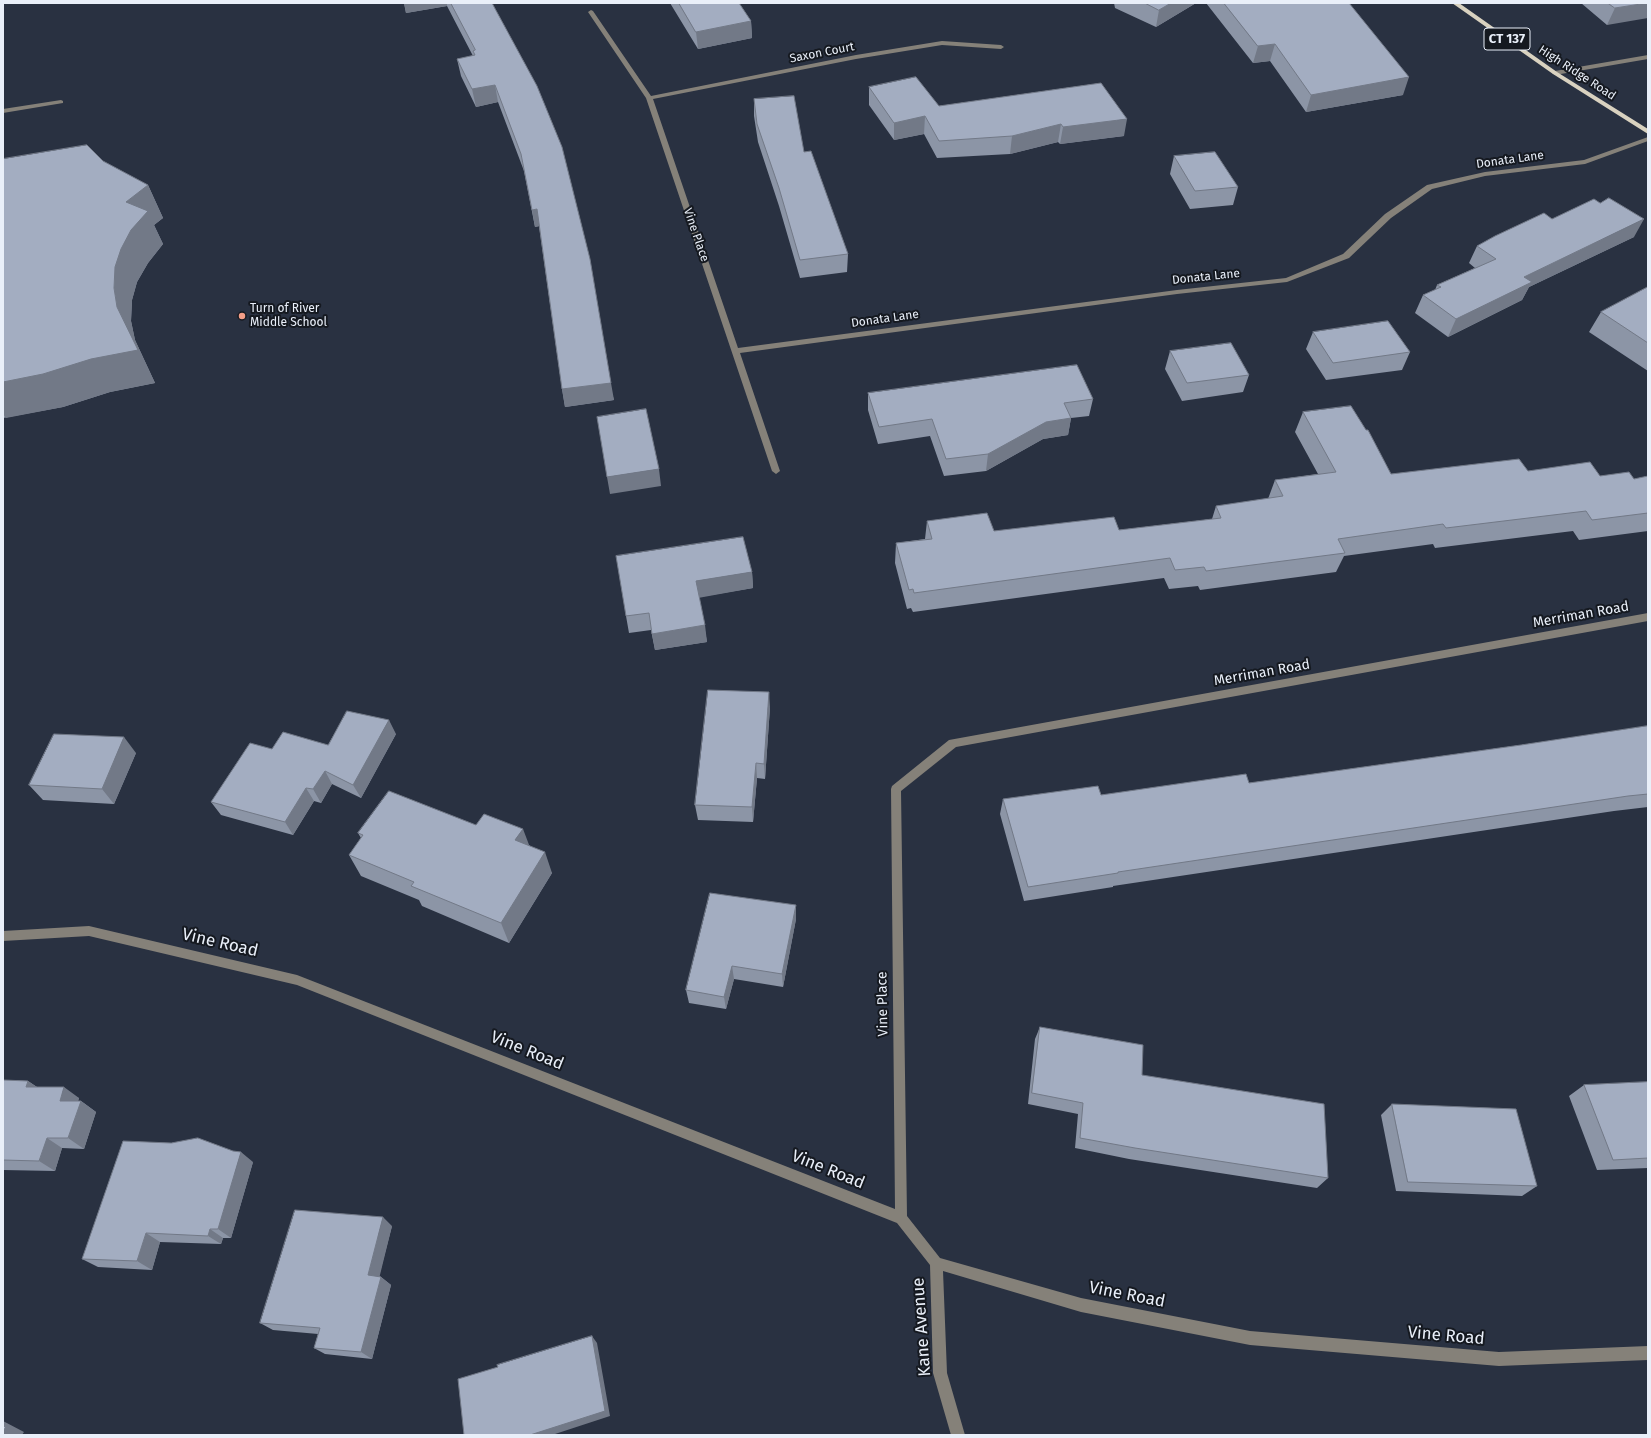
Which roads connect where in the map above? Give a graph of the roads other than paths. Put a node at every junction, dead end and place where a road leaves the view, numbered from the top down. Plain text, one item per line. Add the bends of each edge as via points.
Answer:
1 (1456, 3) edge
2 (591, 12) dead end
3 (1001, 47) dead end
4 (1648, 57) edge
5 (1555, 73) junction
6 (649, 98) junction
7 (61, 102) dead end
8 (3, 111) edge
9 (1648, 132) edge
10 (1648, 139) edge
11 (735, 351) junction
12 (776, 471) dead end
13 (1648, 617) edge
14 (896, 789) joint
15 (3, 936) edge
16 (901, 1218) junction
17 (936, 1263) junction
18 (1648, 1353) edge
19 (958, 1435) edge

1 - 5 main road, High Ridge Road / CT 137
2 - 6 street, Vine Place
3 - 6 street, Saxon Court via 942,43
4 - 5 street
5 - 9 main road, High Ridge Road / CT 137
6 - 11 street, Vine Place
7 - 8 street
10 - 11 street, Donata Lane via 1585,162 1485,174 1430,187 1388,216 1346,256 1287,280 1115,300
11 - 12 street, Vine Place
13 - 14 street, Merriman Road via 953,743
14 - 16 street, Vine Place
15 - 16 street, Vine Road via 89,931 297,980
16 - 17 street
17 - 18 street, Vine Road via 1081,1305 1250,1338 1499,1359
17 - 19 street, Kane Avenue via 940,1373

